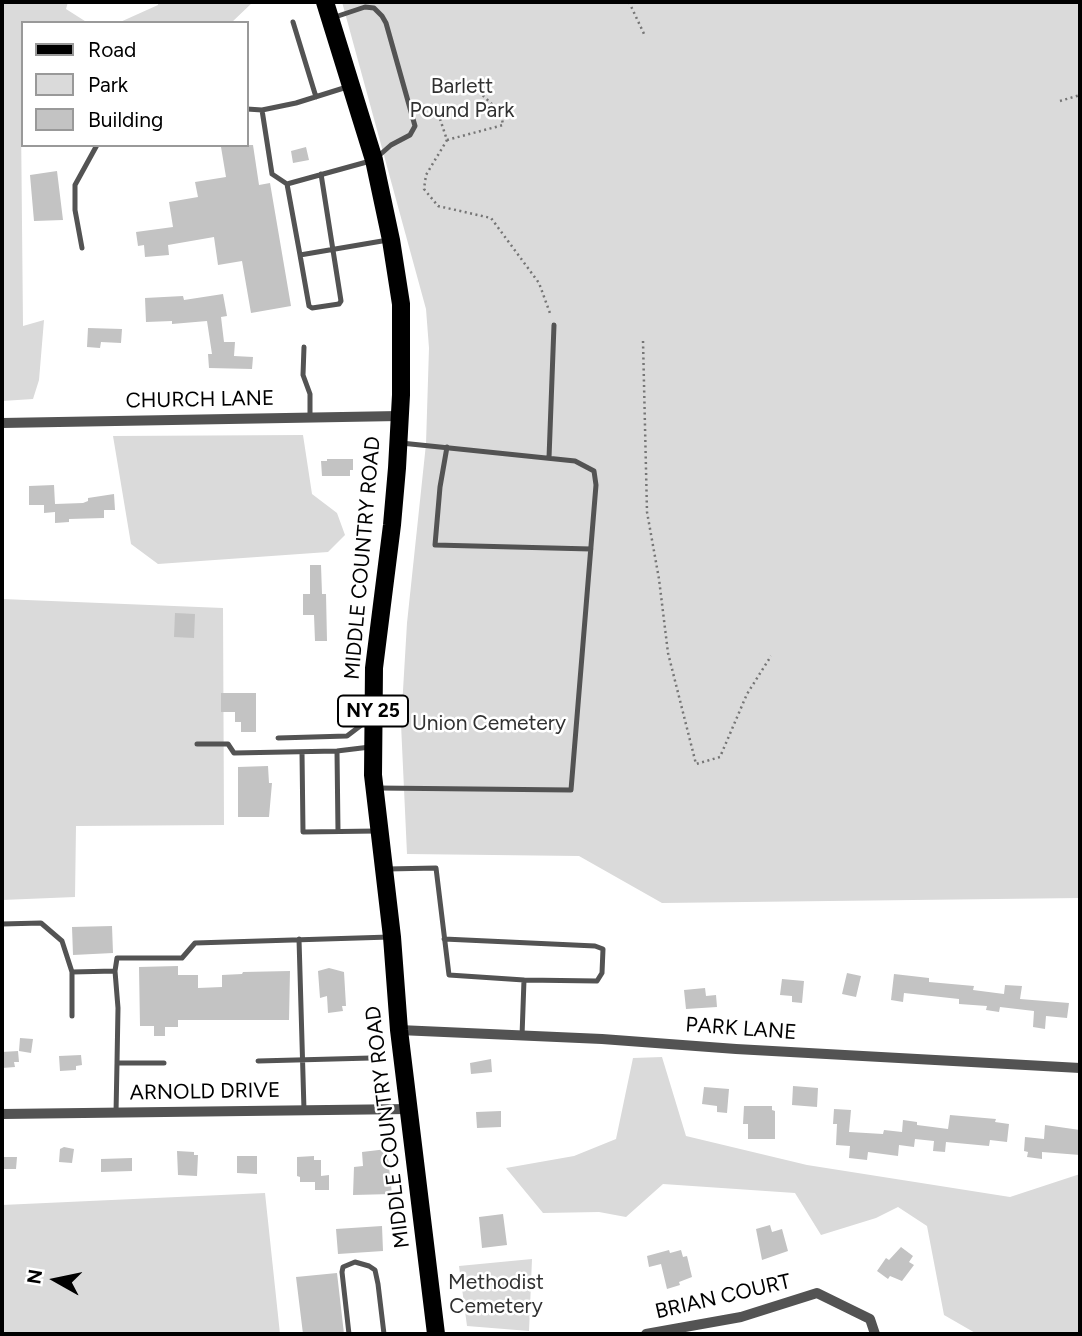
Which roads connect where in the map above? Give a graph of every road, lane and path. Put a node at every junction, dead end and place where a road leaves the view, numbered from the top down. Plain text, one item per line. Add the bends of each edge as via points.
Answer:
1 (629, 2) edge
2 (327, 10) edge
3 (293, 22) dead end
4 (645, 36) dead end
5 (468, 81) dead end
6 (351, 86) junction
7 (1080, 95) edge
8 (316, 97) junction
9 (1060, 101) dead end
10 (248, 109) edge
11 (262, 110) junction
12 (440, 119) dead end
13 (447, 140) junction
14 (96, 147) edge
15 (374, 159) junction
16 (321, 174) junction
17 (287, 184) junction
18 (391, 240) junction
19 (82, 248) dead end
20 (332, 249) junction
21 (300, 255) junction
22 (554, 325) joint
23 (643, 341) dead end
24 (303, 347) dead end
25 (400, 416) junction
26 (310, 418) junction
27 (2, 423) edge
28 (398, 442) junction
29 (447, 447) junction
30 (549, 458) junction
31 (591, 549) junction
32 (771, 656) dead end
33 (373, 717) junction
34 (278, 738) dead end
35 (197, 744) dead end
36 (373, 747) junction
37 (337, 751) junction
38 (302, 752) junction
39 (375, 788) junction
40 (338, 831) junction
41 (380, 831) junction
42 (384, 869) junction
43 (2, 924) edge
44 (392, 937) junction
45 (299, 939) junction
46 (444, 939) junction
47 (115, 971) junction
48 (72, 972) junction
49 (524, 981) junction
50 (72, 1016) dead end
51 (399, 1030) junction
52 (522, 1035) junction
53 (371, 1058) dead end
54 (303, 1059) junction
55 (258, 1060) dead end
56 (117, 1063) junction
57 (164, 1063) dead end
58 (1080, 1069) edge
59 (409, 1109) junction
60 (304, 1110) junction
61 (116, 1113) junction
62 (2, 1114) edge
63 (349, 1334) edge
64 (384, 1334) edge
65 (436, 1334) edge
66 (646, 1334) edge
67 (875, 1334) edge

1 - 4 path
2 - 6 main road, MIDDLE COUNTRY ROAD / NY 25
2 - 15 lane via 370,7 386,23 415,126 410,135
3 - 8 lane
5 - 13 path via 501,113 503,125
6 - 8 lane
6 - 15 main road, MIDDLE COUNTRY ROAD / NY 25
7 - 9 path
8 - 11 lane
10 - 11 lane
11 - 17 lane via 272,174
12 - 13 path
13 - 22 path via 426,175 424,189 438,206 491,218 539,283
14 - 19 lane via 75,185
15 - 16 lane
15 - 18 main road, MIDDLE COUNTRY ROAD / NY 25
16 - 17 lane
16 - 20 lane
17 - 21 lane
18 - 20 lane
18 - 25 main road, MIDDLE COUNTRY ROAD / NY 25 via 401,304
20 - 21 lane
20 - 21 lane via 339,304 309,306
22 - 30 lane
23 - 32 path via 647,512 668,653 695,764 720,757 747,694
24 - 26 lane
25 - 26 street, CHURCH LANE
25 - 28 main road, MIDDLE COUNTRY ROAD / NY 25
26 - 27 street, CHURCH LANE
28 - 29 lane
28 - 33 main road, MIDDLE COUNTRY ROAD / NY 25
29 - 30 lane
29 - 31 lane via 435,545
30 - 31 lane via 575,461 594,471
31 - 39 lane via 571,790
33 - 34 lane via 347,736
33 - 36 main road, MIDDLE COUNTRY ROAD / NY 25
35 - 38 lane via 228,744 234,753
36 - 37 lane
36 - 39 main road, MIDDLE COUNTRY ROAD / NY 25
37 - 38 lane
37 - 40 lane
38 - 40 lane via 303,832
39 - 41 main road, MIDDLE COUNTRY ROAD / NY 25
40 - 41 lane
41 - 42 main road, MIDDLE COUNTRY ROAD / NY 25
42 - 44 main road, MIDDLE COUNTRY ROAD / NY 25
42 - 46 lane via 436,868
43 - 48 lane via 41,923 62,941
44 - 45 lane
44 - 51 main road, MIDDLE COUNTRY ROAD / NY 25
45 - 47 lane via 195,943 182,958 117,958
45 - 54 lane
46 - 49 lane via 449,975
46 - 49 lane via 603,949 597,981
47 - 48 lane
47 - 56 lane
48 - 50 lane
49 - 52 lane
51 - 52 street, PARK LANE
51 - 59 main road, MIDDLE COUNTRY ROAD / NY 25
52 - 58 street, PARK LANE
53 - 54 lane
54 - 55 lane
54 - 60 lane
56 - 57 lane
56 - 61 lane
59 - 60 street, ARNOLD DRIVE
59 - 65 main road, MIDDLE COUNTRY ROAD / NY 25
60 - 61 street, ARNOLD DRIVE
61 - 62 street, ARNOLD DRIVE
63 - 64 lane via 342,1272 355,1262 374,1270
66 - 67 street, BRIAN COURT via 741,1317 817,1293 870,1319

